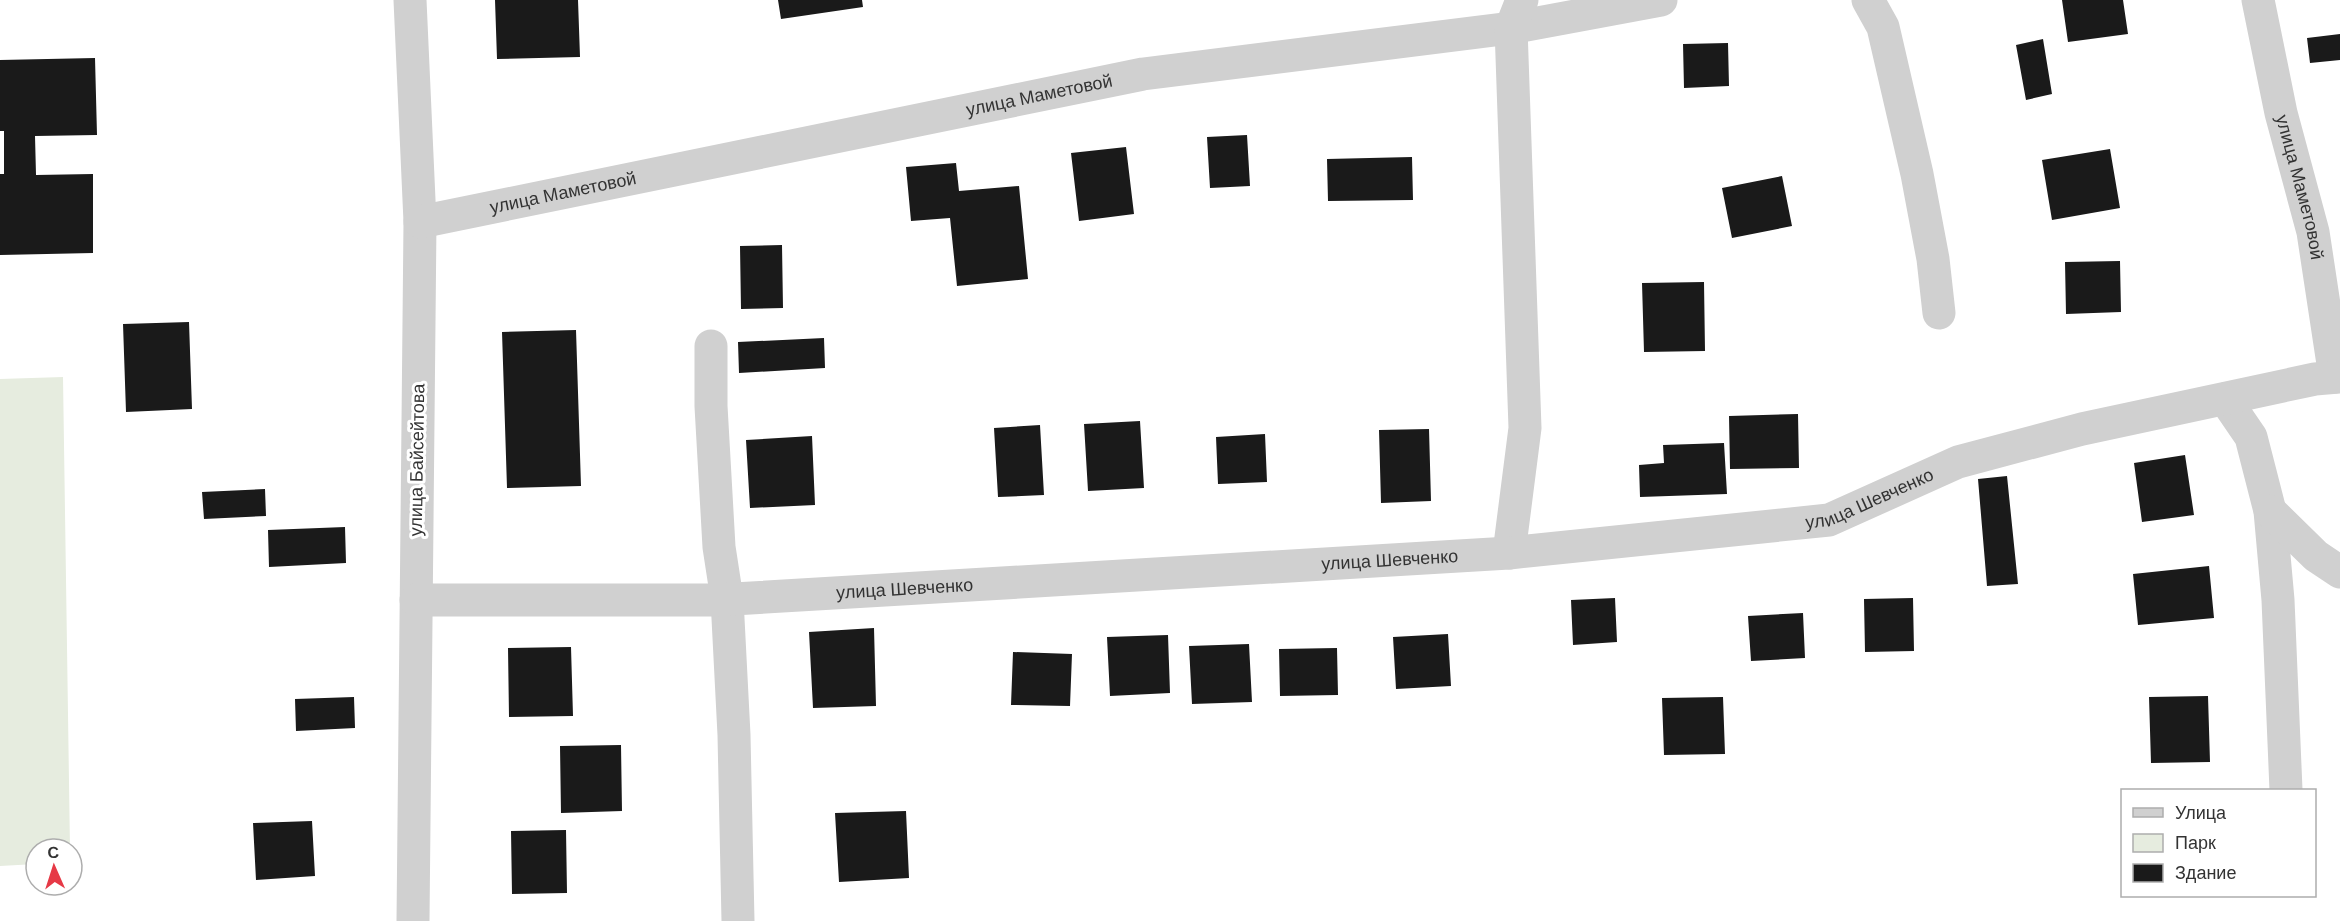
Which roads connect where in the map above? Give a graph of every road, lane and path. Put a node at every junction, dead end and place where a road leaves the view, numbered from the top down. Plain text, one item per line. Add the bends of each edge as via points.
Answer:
1 (410, 0) edge
2 (1661, 0) edge
3 (1868, 0) edge
4 (2258, 0) edge
5 (1516, 14) edge
6 (420, 222) junction
7 (1939, 313) dead end
8 (711, 346) dead end
9 (2337, 377) edge
10 (2225, 399) junction
11 (2270, 511) junction
12 (1509, 553) junction
13 (2340, 572) edge
14 (727, 599) junction
15 (416, 600) junction
16 (2286, 789) edge
17 (412, 921) edge
18 (738, 921) edge

1 - 6 street, улица Байсейтова
2 - 5 street, улица Маметовой
3 - 7 street via 1883,27 1917,174
4 - 9 street, улица Маметовой via 2281,113 2313,232
5 - 6 street, улица Маметовой via 1143,74
5 - 12 street via 1525,428
6 - 15 street, улица Байсейтова
8 - 14 street via 719,547
9 - 10 street, улица Шевченко
10 - 11 street via 2251,437
10 - 12 street, улица Шевченко via 2082,429 1958,462 1830,520
11 - 13 street via 2316,556
11 - 16 street
12 - 14 street, улица Шевченко
14 - 15 street, улица Шевченко
14 - 18 street
15 - 17 street, улица Байсейтова

